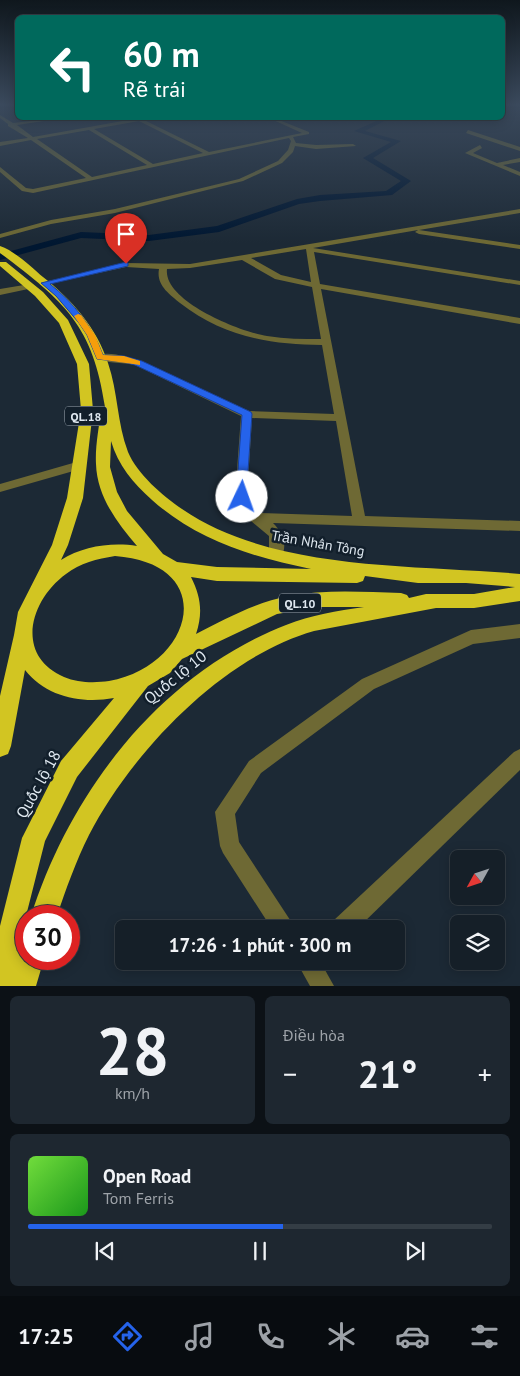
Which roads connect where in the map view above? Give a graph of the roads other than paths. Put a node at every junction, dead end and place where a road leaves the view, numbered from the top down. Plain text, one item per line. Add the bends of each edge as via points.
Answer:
1 (51, 151) edge
2 (128, 151) edge
3 (202, 151) edge
4 (222, 151) edge
5 (290, 151) edge
6 (472, 151) edge
7 (208, 154) junction
8 (520, 160) edge
9 (498, 164) junction
10 (153, 166) junction
11 (0, 170) edge
12 (520, 174) edge
13 (91, 179) junction
14 (520, 212) edge
15 (406, 230) junction
16 (0, 236) edge
17 (520, 247) edge
18 (309, 248) junction
19 (3, 256) edge
20 (243, 257) junction
21 (163, 267) junction
22 (520, 282) edge
23 (44, 283) junction
24 (316, 285) junction
25 (30, 286) junction
26 (0, 292) edge
27 (520, 310) edge
28 (519, 321) edge
29 (326, 342) junction
30 (100, 357) junction
31 (108, 391) junction
32 (247, 414) junction
33 (340, 418) junction
34 (80, 465) junction
35 (0, 488) edge
36 (256, 518) junction
37 (359, 520) junction
38 (520, 526) edge
39 (276, 554) junction
40 (157, 557) junction
41 (174, 568) junction
42 (427, 576) junction
43 (520, 581) edge
44 (36, 593) junction
45 (520, 594) edge
46 (436, 601) junction
47 (520, 631) edge
48 (22, 633) junction
49 (176, 654) junction
50 (140, 682) junction
51 (0, 746) edge
52 (520, 758) edge
53 (48, 905) edge
54 (279, 920) edge
55 (350, 920) edge
56 (27, 970) edge
57 (313, 970) edge
58 (2, 986) edge
59 (22, 986) edge
60 (323, 986) edge

1 - 13 street
2 - 10 street
3 - 7 street
4 - 7 street
5 - 16 street via 280,162 240,180
6 - 9 street via 468,153
7 - 10 street
8 - 9 street
9 - 12 street
10 - 13 street
11 - 13 street via 24,190 30,191
14 - 15 street
15 - 17 street
15 - 18 street
18 - 20 street
18 - 22 street
18 - 24 street
19 - 23 highway, Trần Nhân Tông / QL.18
19 - 25 highway, Trần Nhân Tông / QL.18
20 - 21 street
20 - 24 street via 278,276
21 - 23 street via 126,264
21 - 29 street via 164,286 219,324 280,341
23 - 30 highway, Trần Nhân Tông / QL.18 via 82,321
24 - 28 street
24 - 29 street
25 - 26 street
25 - 34 highway, Trần Nhân Tông / QL.18 via 64,322 82,364 87,410
27 - 28 street
29 - 33 street
30 - 31 highway, Trần Nhân Tông / QL.18
30 - 32 street via 138,363
31 - 39 highway, Trần Nhân Tông via 121,452 161,501 181,518 232,543
31 - 40 highway, Trần Nhân Tông via 103,468 108,492 128,526
32 - 33 street
32 - 36 street via 242,497
33 - 37 street
34 - 35 street
34 - 44 highway, Trần Nhân Tông / QL.18 via 76,498 60,545
36 - 37 street
36 - 39 street via 278,540
37 - 38 street
39 - 42 highway, Trần Nhân Tông
40 - 41 highway
40 - 44 highway via 137,551 92,554 51,576
41 - 42 highway, QL.10 via 217,574
41 - 49 highway via 185,581 192,598 187,635
42 - 43 highway, QL.10
44 - 48 highway via 26,613
45 - 46 highway, Quốc lộ 10 / QL.10 via 474,601
46 - 49 highway, Quốc lộ 10 / QL.10 via 321,600 276,606
46 - 53 highway, Quốc lộ 10 via 334,619 293,630 253,649 205,680 159,719 107,783 74,842
47 - 54 street via 471,637 368,684 255,766 225,812 230,846
48 - 50 highway via 27,654 39,673 59,686 85,692 113,691
48 - 51 highway
49 - 50 highway via 160,670
50 - 58 highway, Quốc lộ 18 via 69,769 34,838 16,908
52 - 55 street
56 - 59 highway
57 - 60 street

